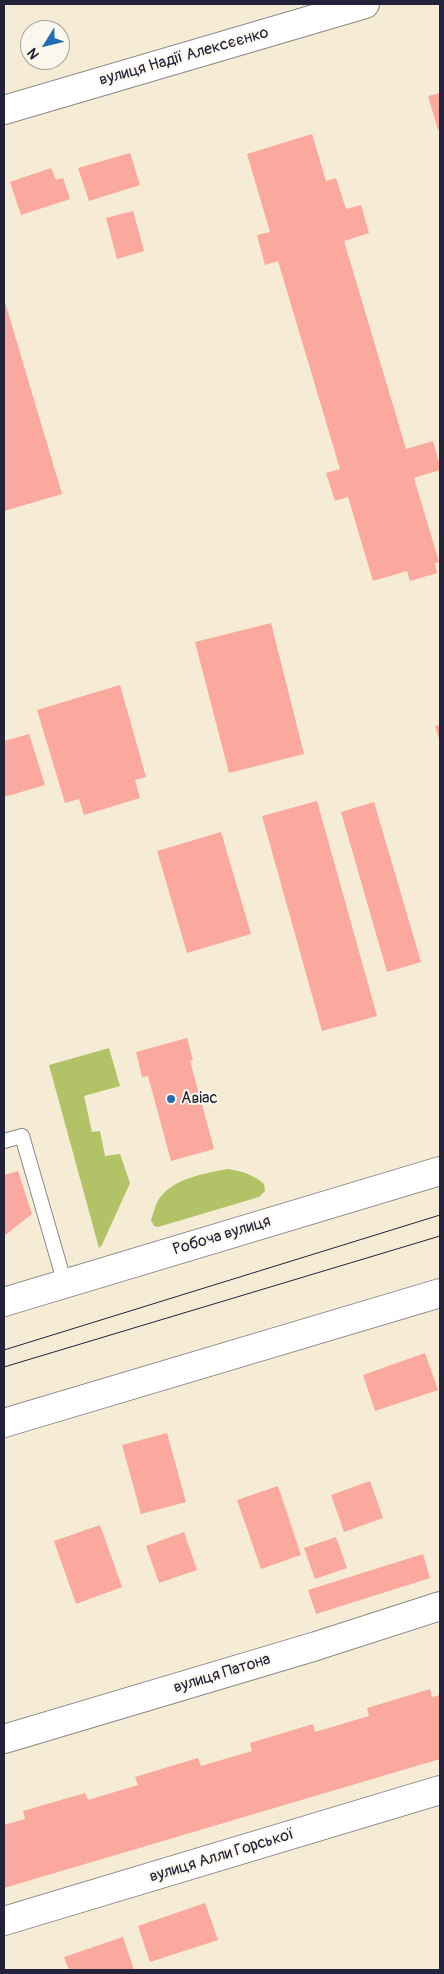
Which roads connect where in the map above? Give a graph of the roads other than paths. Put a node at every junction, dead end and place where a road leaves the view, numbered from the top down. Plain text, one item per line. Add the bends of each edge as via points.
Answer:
1 (365, 4) edge
2 (4, 110) edge
3 (4, 1141) edge
4 (440, 1171) edge
5 (65, 1284) junction
6 (440, 1293) edge
7 (4, 1302) edge
8 (4, 1423) edge
9 (440, 1606) edge
10 (4, 1739) edge
11 (440, 1790) edge
12 (4, 1921) edge

1 - 2 street, вулиця Надії Алексєєнко
3 - 5 lane via 22,1136
4 - 5 street, Робоча вулиця
5 - 7 street, Робоча вулиця
6 - 8 street
9 - 10 street, вулиця Патона
11 - 12 street, вулиця Алли Горської

